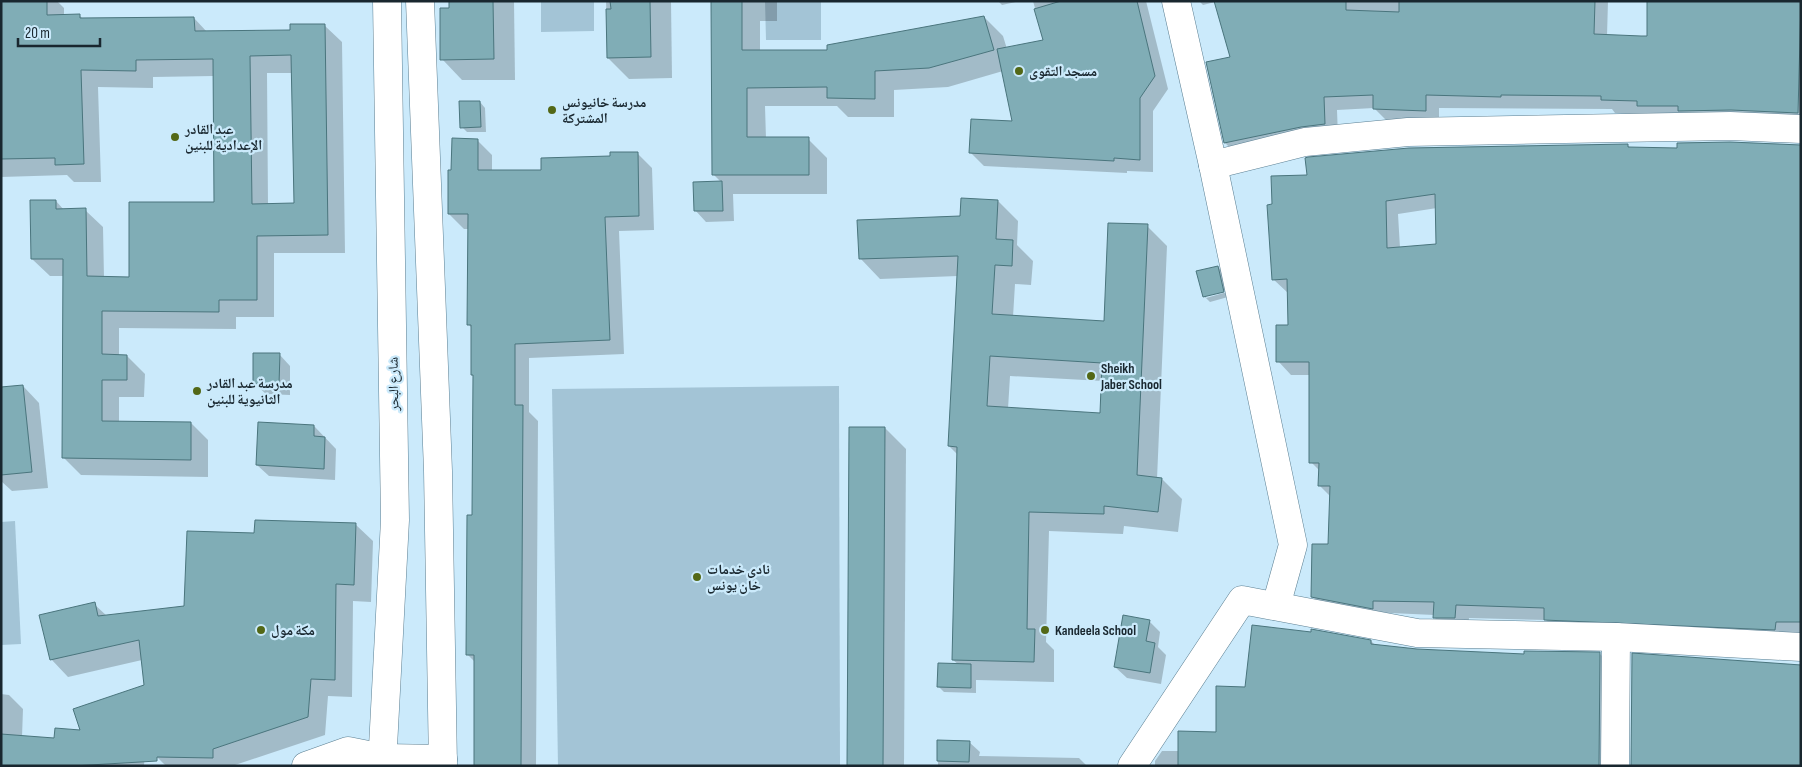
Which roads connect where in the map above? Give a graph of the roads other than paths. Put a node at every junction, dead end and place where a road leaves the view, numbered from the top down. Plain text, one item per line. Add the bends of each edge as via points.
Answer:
1 (387, 1) edge
2 (420, 1) edge
3 (1176, 1) edge
4 (1801, 130) edge
5 (1213, 165) junction
6 (1276, 606) junction
7 (1616, 638) junction
8 (1801, 647) edge
9 (1141, 759) edge
10 (382, 762) edge
11 (443, 762) edge
12 (306, 766) edge
13 (1615, 766) edge

1 - 10 street, شارع البحر via 395,520
2 - 11 street via 437,461
3 - 5 street
4 - 5 street via 1730,126 1408,132 1305,142
5 - 6 street via 1293,545
6 - 7 street via 1417,633
6 - 9 street via 1242,600
7 - 8 street
7 - 13 street
10 - 11 street
10 - 12 street via 348,751

